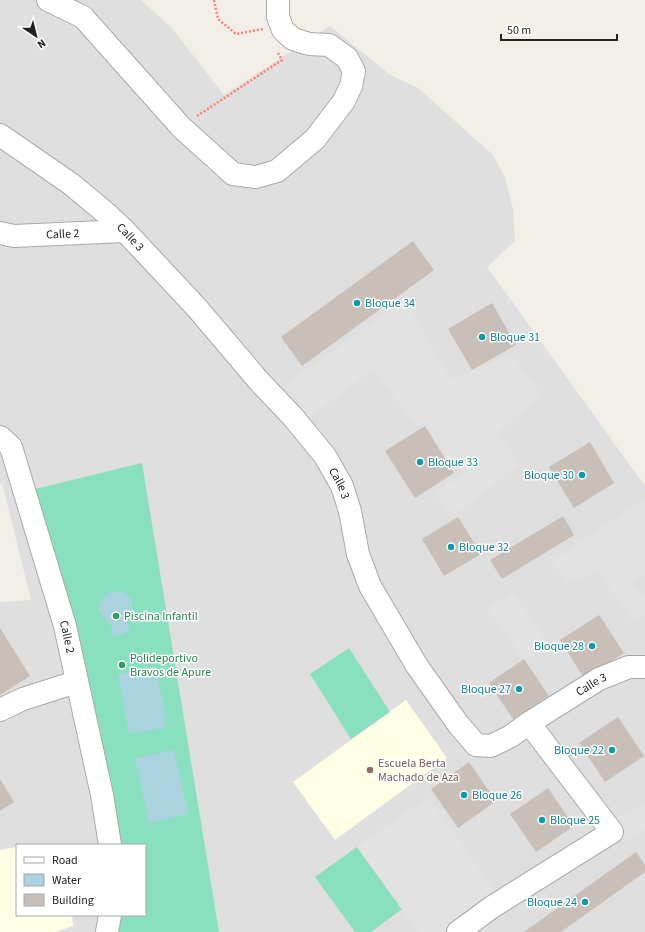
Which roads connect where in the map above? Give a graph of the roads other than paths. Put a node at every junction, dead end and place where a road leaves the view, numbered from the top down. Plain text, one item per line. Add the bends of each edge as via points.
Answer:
1 (48, 0) edge
2 (278, 0) edge
3 (0, 135) edge
4 (125, 232) junction
5 (0, 233) edge
6 (0, 437) edge
7 (645, 667) edge
8 (76, 682) junction
9 (0, 710) edge
10 (529, 723) junction
11 (110, 844) edge
12 (110, 916) edge
13 (107, 932) edge
14 (458, 932) edge

1 - 2 street via 83,17 180,127 233,174 256,178 277,170 315,139 344,101 354,71 348,58 329,45 310,44 292,39 283,30 278,17
3 - 4 street, Calle 3 via 71,184
4 - 5 street, Calle 2 via 14,236
4 - 10 street, Calle 3 via 197,308 325,456 342,486 350,511 358,554 370,586 417,666 458,724 476,745 491,746
6 - 8 street, Calle 2 via 11,447 65,626
7 - 10 street, Calle 3 via 629,667 599,678
8 - 9 street via 23,699
8 - 11 street, Calle 2 via 102,794
10 - 14 street via 612,832 492,907
12 - 13 street

